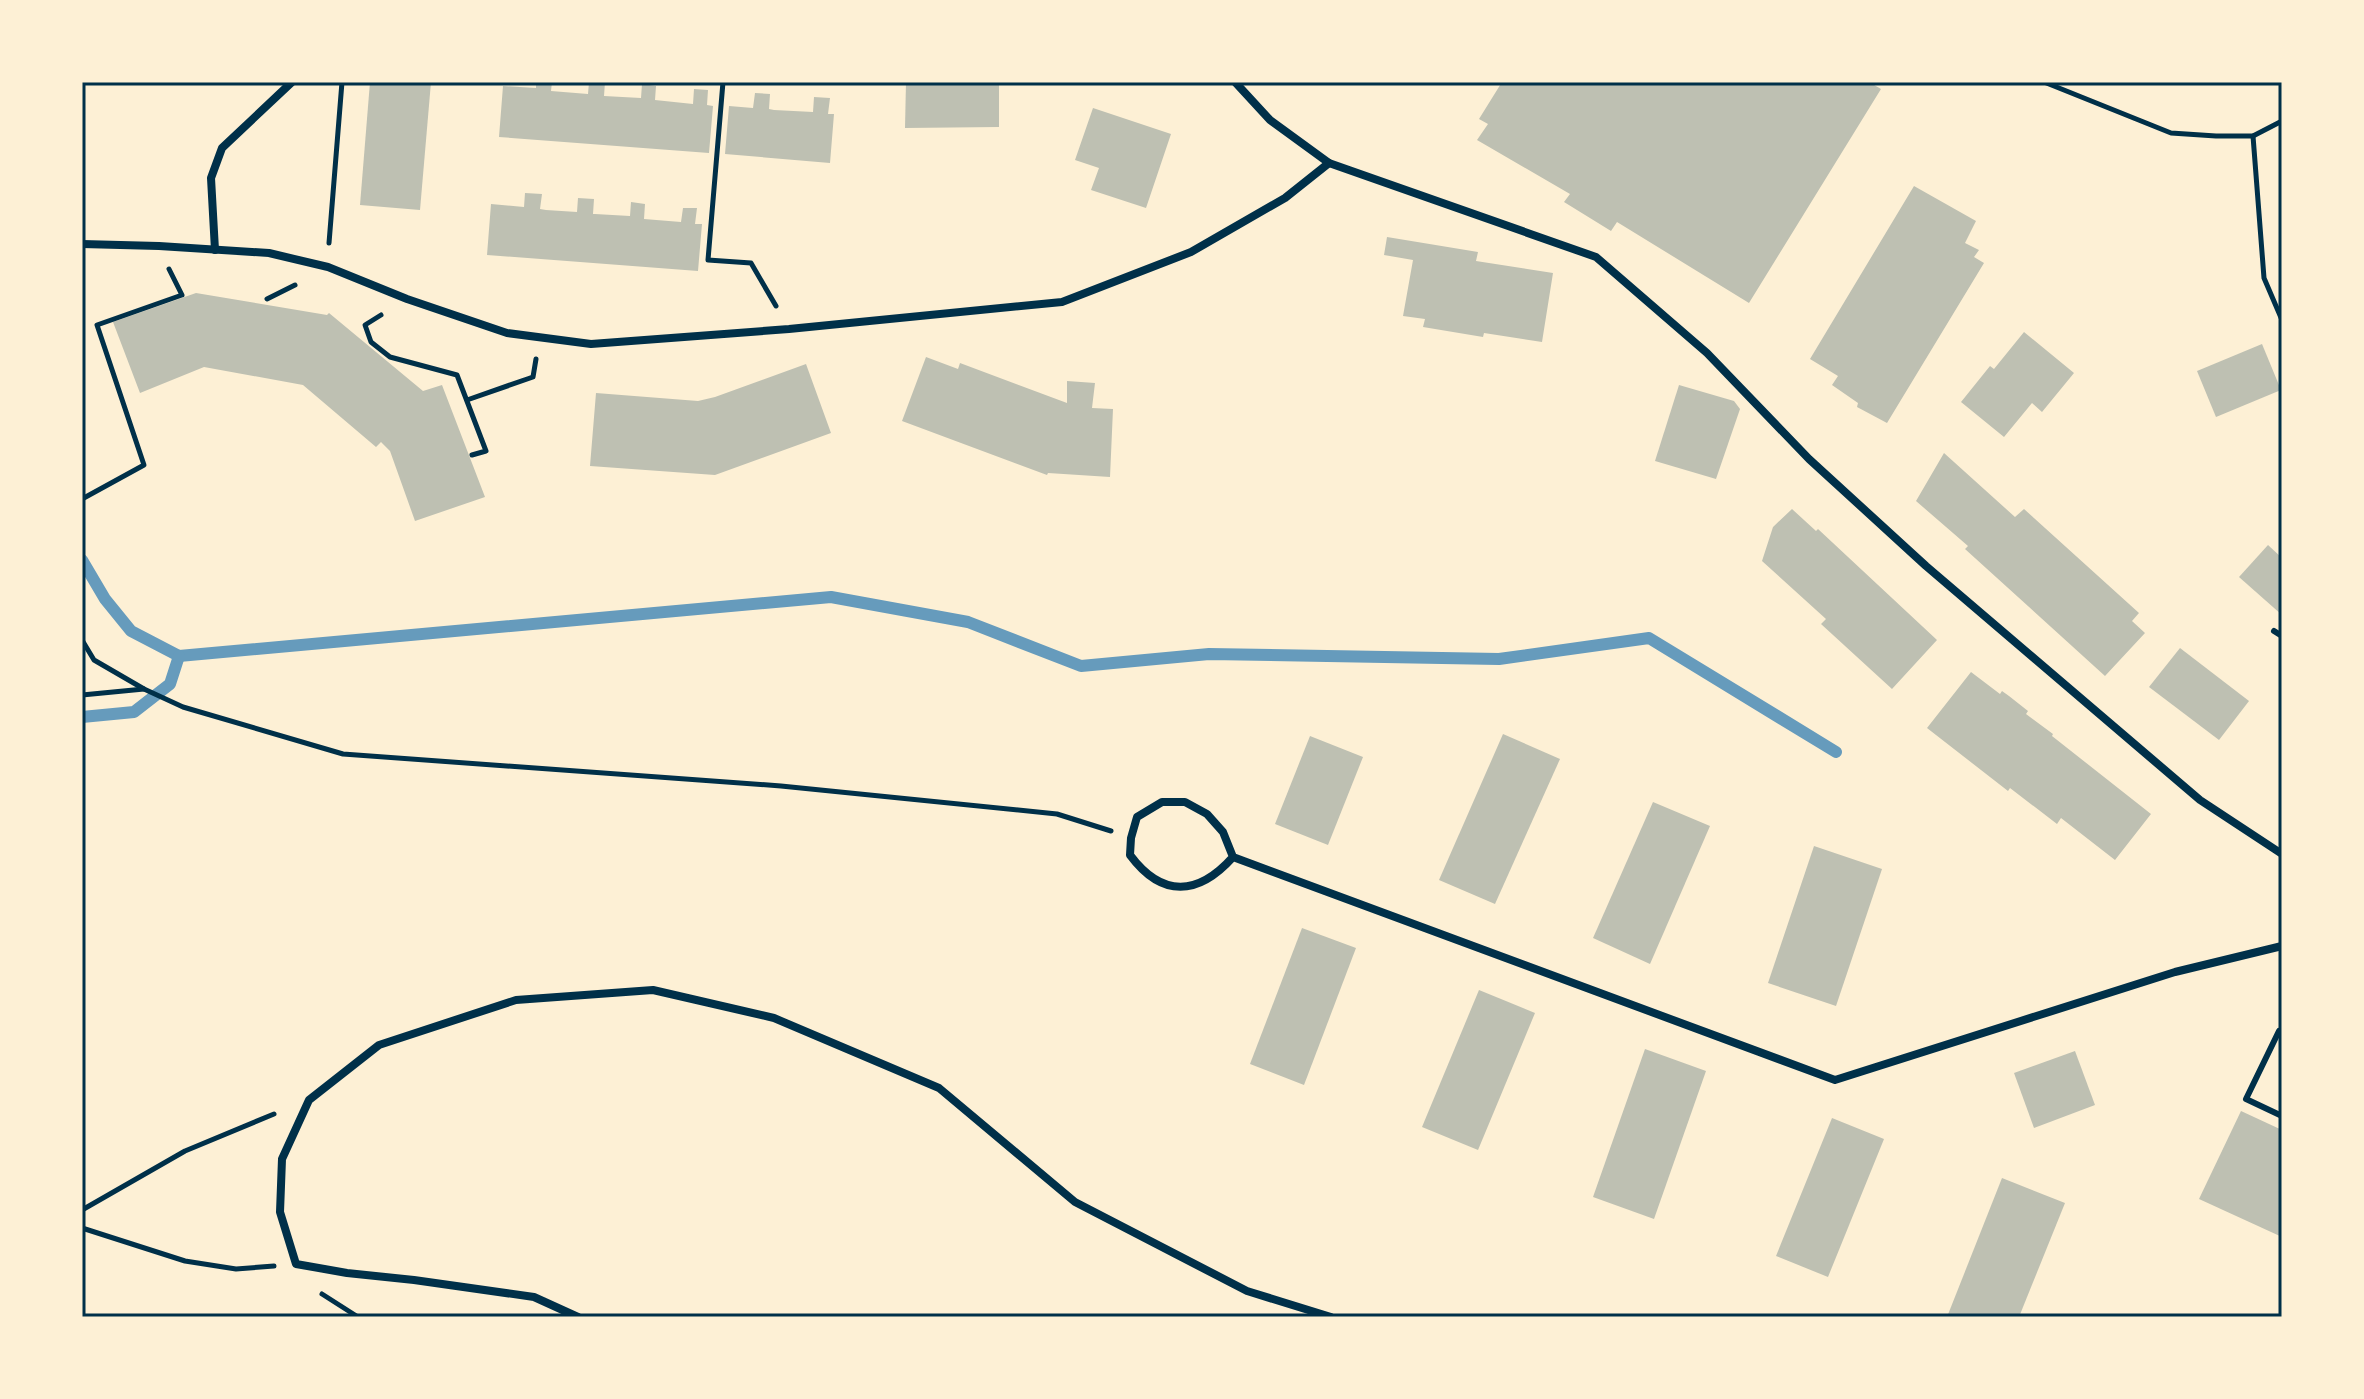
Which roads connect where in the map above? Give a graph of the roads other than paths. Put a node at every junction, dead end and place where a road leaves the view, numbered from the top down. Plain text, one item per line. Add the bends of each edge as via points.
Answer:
1 (292, 82) edge
2 (1235, 82) edge
3 (1329, 163) junction
4 (82, 244) edge
5 (215, 250) junction
6 (2274, 631) dead end
7 (2282, 636) edge
8 (2282, 854) edge
9 (1233, 857) junction
10 (2282, 946) edge
11 (2279, 1031) dead end
12 (2282, 1116) edge
13 (578, 1317) edge
14 (1331, 1317) edge

1 - 5 street via 222,148 211,178
2 - 3 street via 1270,120
3 - 5 street via 1285,198 1191,252 1062,302 789,329 591,344 540,339 421,304 328,267 269,253
3 - 8 street via 1596,257 1707,353 1809,459 1926,566 2200,800
4 - 5 street
6 - 7 lane
9 - 9 street via 1203,880 1167,887 1130,855 1137,817 1162,802 1185,802 1207,814 1223,832
9 - 10 street via 1835,1080 2175,972
11 - 12 lane via 2246,1099
13 - 14 street via 534,1297 296,1264 280,1212 282,1159 309,1100 379,1045 502,1004 653,990 774,1018 939,1088 1075,1202 1247,1291

